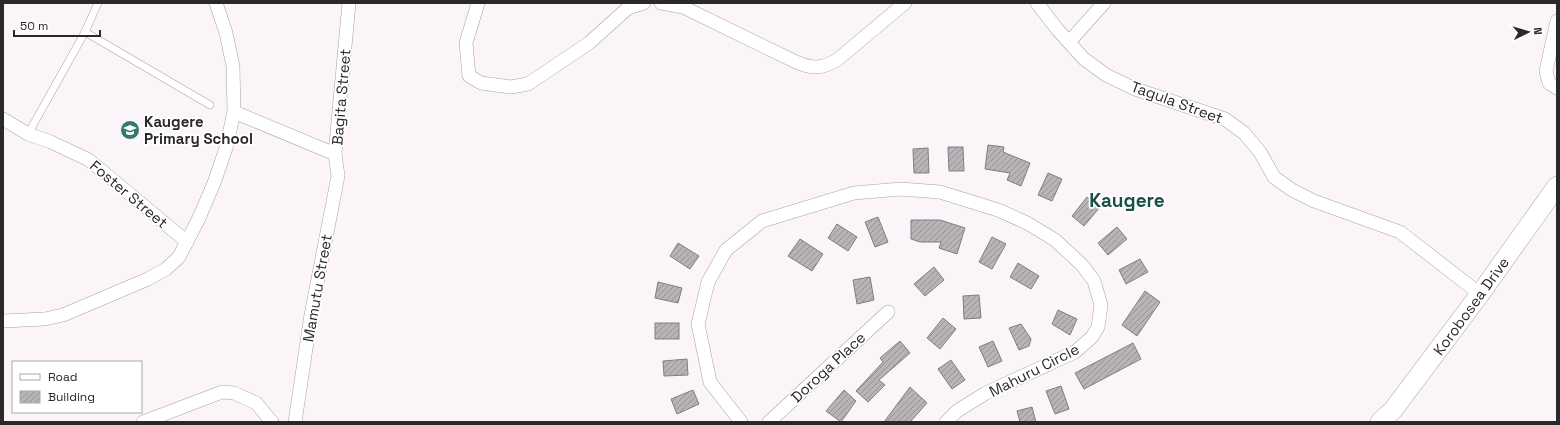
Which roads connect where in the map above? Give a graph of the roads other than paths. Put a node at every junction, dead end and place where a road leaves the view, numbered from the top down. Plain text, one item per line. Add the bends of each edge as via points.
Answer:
1 (98, 3) edge
2 (216, 3) edge
3 (349, 3) edge
4 (478, 3) edge
5 (644, 3) edge
6 (661, 3) edge
7 (906, 3) edge
8 (1037, 3) edge
9 (1104, 3) edge
10 (1557, 21) edge
11 (85, 32) junction
12 (1069, 42) junction
13 (1557, 88) edge
14 (210, 105) dead end
15 (234, 112) junction
16 (3, 119) edge
17 (28, 134) junction
18 (335, 154) junction
19 (1557, 186) edge
20 (187, 242) junction
21 (1480, 294) junction
22 (888, 312) dead end
23 (3, 322) edge
24 (143, 422) edge
25 (272, 422) edge
26 (295, 422) edge
27 (741, 422) edge
28 (769, 422) edge
29 (946, 422) edge
30 (1380, 422) edge

1 - 11 lane
2 - 15 street via 233,66
3 - 18 street, Bagita Street
4 - 5 street via 466,43 469,76 481,83 511,87 528,84 589,43 628,8
6 - 7 street via 683,8 813,68 837,60
8 - 12 street, Tagula Street
9 - 12 street
10 - 13 street via 1546,71 1549,82
11 - 14 lane
11 - 17 lane
12 - 21 street, Tagula Street via 1084,59 1106,75 1136,89 1225,119 1244,133 1260,152 1274,177 1292,190 1314,201 1400,232
15 - 18 street, Bagita Street
15 - 20 street via 226,148 214,183
16 - 17 street, Foster Street
17 - 20 street, Foster Street via 89,160
18 - 26 street, Mamutu Street via 338,176 311,315
19 - 21 main road, Korobosea Drive
20 - 23 street via 179,257 166,269 148,279 63,315
21 - 30 main road, Korobosea Drive via 1393,410
22 - 28 street, Doroga Place
24 - 25 street via 222,392 234,393 256,403
27 - 29 street, Mahuru Circle via 710,382 698,324 708,282 726,250 762,220 854,193 901,189 940,192 998,210 1027,223 1055,240 1082,265 1094,281 1101,305 1098,327 1092,337 1075,352 986,394 957,411

